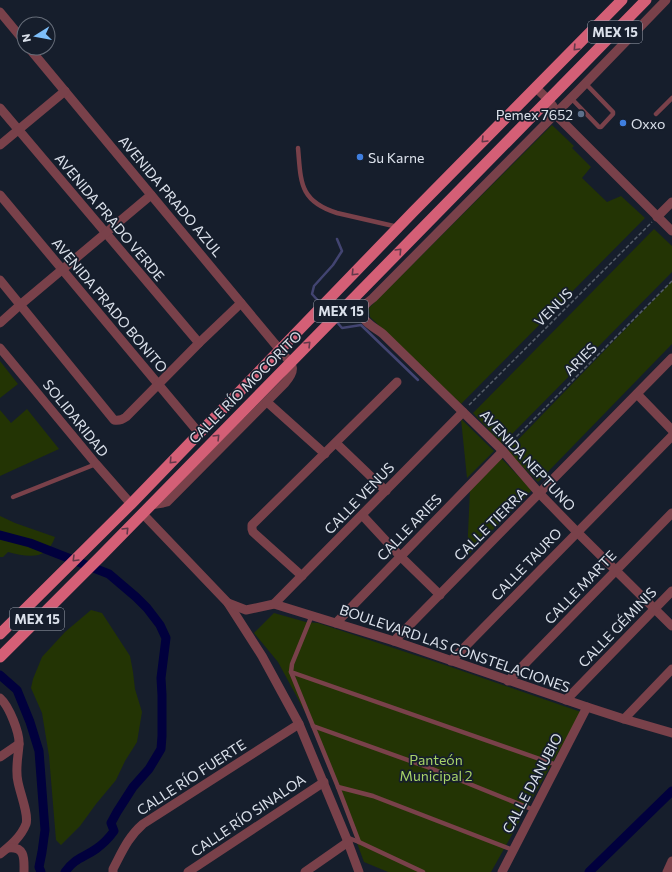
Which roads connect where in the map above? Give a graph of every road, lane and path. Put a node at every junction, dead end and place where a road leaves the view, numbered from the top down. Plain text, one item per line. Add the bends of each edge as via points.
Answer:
1 (622, 0) edge
2 (646, 0) edge
3 (666, 0) edge
4 (0, 12) edge
5 (16, 31) edge
6 (37, 56) edge
7 (585, 83) junction
8 (536, 88) junction
9 (65, 91) junction
10 (571, 98) junction
11 (672, 98) edge
12 (548, 99) junction
13 (0, 108) edge
14 (557, 111) junction
15 (656, 114) dead end
16 (18, 130) junction
17 (0, 145) edge
18 (298, 148) dead end
19 (0, 195) edge
20 (151, 195) junction
21 (672, 202) edge
22 (657, 217) junction
23 (400, 227) junction
24 (672, 231) edge
25 (106, 233) junction
26 (62, 270) junction
27 (0, 280) edge
28 (672, 281) edge
29 (241, 303) junction
30 (20, 305) junction
31 (0, 323) edge
32 (199, 343) junction
33 (0, 348) edge
34 (280, 350) junction
35 (672, 358) edge
36 (290, 362) junction
37 (397, 382) dead end
38 (159, 385) junction
39 (637, 394) junction
40 (267, 402) junction
41 (463, 412) junction
42 (672, 430) edge
43 (199, 433) junction
44 (672, 436) edge
45 (336, 443) junction
46 (503, 451) junction
47 (324, 454) junction
48 (96, 464) junction
49 (386, 491) junction
50 (540, 494) junction
51 (13, 496) dead end
52 (131, 504) junction
53 (146, 509) junction
54 (672, 512) edge
55 (362, 515) junction
56 (577, 532) junction
57 (400, 556) junction
58 (615, 571) junction
59 (302, 576) junction
60 (672, 591) edge
61 (440, 595) junction
62 (228, 603) junction
63 (274, 604) junction
64 (654, 609) junction
65 (312, 615) junction
66 (336, 623) junction
67 (672, 626) edge
68 (0, 634) edge
69 (394, 641) junction
70 (0, 657) edge
71 (451, 661) junction
72 (672, 669) edge
73 (291, 672) junction
74 (508, 681) junction
75 (0, 698) edge
76 (566, 700) junction
77 (587, 707) junction
78 (624, 720) junction
79 (299, 724) junction
80 (313, 726) junction
81 (672, 733) edge
82 (19, 744) junction
83 (0, 757) edge
84 (557, 765) junction
85 (324, 782) junction
86 (338, 787) junction
87 (534, 810) junction
88 (347, 840) junction
89 (359, 842) junction
90 (8, 848) junction
91 (513, 850) junction
92 (0, 854) edge
93 (672, 862) edge
94 (114, 871) edge
95 (24, 872) edge
96 (188, 872) edge
97 (305, 872) edge
98 (359, 872) edge
99 (423, 872) edge
100 (502, 872) edge
101 (667, 872) edge

1 -> 8 main road, CALLE RÍO MOCORITO / MEX 15
2 - 12 main road, CALLE RÍO MOCORITO / MEX 15
3 - 7 street
4 - 5 street
6 - 9 street, AVENIDA PRADO AZUL
7 - 10 street
7 - 10 lane via 613,114 599,127
8 - 12 street
8 -> 23 main road, CALLE RÍO MOCORITO / MEX 15
9 - 16 street
9 - 20 street, AVENIDA PRADO AZUL
10 - 14 street
11 - 15 lane
12 - 14 street
36 -> 12 main road, CALLE RÍO MOCORITO / MEX 15
13 - 16 street, AVENIDA PRADO VERDE
14 - 22 street via 560,118
14 - 41 street, AVENIDA NEPTUNO via 362,309 364,319 383,334
16 - 17 street
16 - 25 street, AVENIDA PRADO VERDE
18 - 23 lane via 302,186 313,201 337,213
19 - 26 street, AVENIDA PRADO BONITO
20 - 25 street
20 - 29 street, AVENIDA PRADO AZUL
21 - 22 street
22 - 24 street
22 - 41 path, VENUS
23 -> 34 main road, CALLE RÍO MOCORITO / MEX 15
25 - 26 street
25 - 32 street, AVENIDA PRADO VERDE
26 - 30 street
26 - 38 street, AVENIDA PRADO BONITO
27 - 30 street
28 - 46 path, ARIES
29 - 32 street
29 - 34 street, AVENIDA PRADO AZUL
30 - 31 street
30 - 38 street via 114,420 126,417
32 - 38 street
33 - 48 street, SOLIDARIDAD
34 - 36 street, AVENIDA PRADO AZUL
34 - 43 main road, CALLE RÍO MOCORITO / MEX 15
35 - 39 street, CALLE TIERRA
36 - 40 street via 292,374
53 -> 36 main road, CALLE RÍO MOCORITO / MEX 15
37 - 45 street
38 - 43 street, AVENIDA PRADO BONITO
39 - 42 street
39 - 50 street, CALLE TIERRA
40 - 47 street
40 - 53 street via 167,502
41 - 46 street, AVENIDA NEPTUNO
41 - 49 street, CALLE VENUS
43 -> 52 main road, CALLE RÍO MOCORITO / MEX 15
44 - 56 street, CALLE TAURO
45 - 47 street
45 - 49 street
46 - 50 street, AVENIDA NEPTUNO
46 - 57 street, CALLE ARIES
47 - 59 street via 252,527 254,532
48 - 51 lane
48 - 52 street, SOLIDARIDAD
49 - 55 street, CALLE VENUS
50 - 56 street, AVENIDA NEPTUNO
50 - 61 street, CALLE TIERRA
52 -> 68 main road, CALLE RÍO MOCORITO / MEX 15
53 - 62 street
70 -> 53 main road, CALLE RÍO MOCORITO / MEX 15
54 - 58 street, CALLE MARTE
55 - 57 street
55 - 59 street, CALLE VENUS
56 - 58 street, AVENIDA NEPTUNO
56 - 71 street, CALLE TAURO
57 - 61 street
57 - 66 street, CALLE ARIES
58 - 64 street, AVENIDA NEPTUNO
58 - 74 street, CALLE MARTE
59 - 63 street, CALLE VENUS
60 - 64 street, CALLE GÉMINIS
61 - 69 street, CALLE TIERRA
62 - 63 street, BOULEVARD LAS CONSTELACIONES via 246,610
62 - 79 street via 262,656
63 - 65 street, BOULEVARD LAS CONSTELACIONES
64 - 67 street, AVENIDA NEPTUNO
64 - 76 street, CALLE GÉMINIS
65 - 66 street, BOULEVARD LAS CONSTELACIONES
65 - 73 lane
66 - 69 street, BOULEVARD LAS CONSTELACIONES
69 - 71 street, BOULEVARD LAS CONSTELACIONES
71 - 74 street, BOULEVARD LAS CONSTELACIONES
72 - 78 street
73 - 80 lane
73 - 84 lane
74 - 76 street, BOULEVARD LAS CONSTELACIONES
75 - 82 street via 6,704 16,727
76 - 77 street, BOULEVARD LAS CONSTELACIONES
77 - 78 street, BOULEVARD LAS CONSTELACIONES
77 - 84 street, CALLE DANUBIO
78 - 81 street, BOULEVARD LAS CONSTELACIONES
79 - 85 street
79 - 94 street, CALLE RÍO FUERTE via 136,830
80 - 86 lane
80 - 87 lane via 430,768
82 - 83 street
82 - 90 street via 17,778 26,821 20,834
84 - 87 street, CALLE DANUBIO
85 - 88 street
85 - 96 street, CALLE RÍO SINALOA
86 - 89 lane
86 - 91 lane via 373,796
87 - 91 street, CALLE DANUBIO
88 - 89 lane
88 - 97 street
88 - 98 street
89 - 99 lane
90 - 92 street
90 - 95 street via 14,847 21,851
91 - 100 street, CALLE DANUBIO
93 - 101 street

